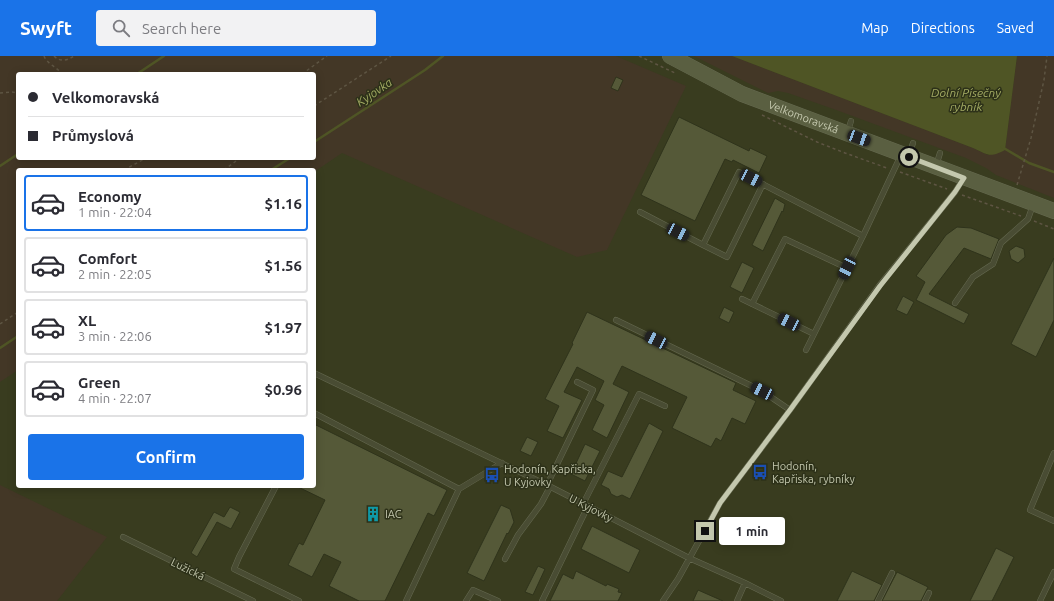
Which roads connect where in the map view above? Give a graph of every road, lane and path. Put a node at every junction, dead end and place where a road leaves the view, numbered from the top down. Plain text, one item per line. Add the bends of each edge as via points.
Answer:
1 (44, 56) edge
2 (54, 56) edge
3 (74, 56) edge
4 (327, 56) edge
5 (391, 56) edge
6 (639, 56) edge
7 (670, 56) edge
8 (1047, 56) edge
9 (60, 72) edge
10 (305, 72) edge
11 (682, 77) dead end
12 (0, 93) edge
13 (16, 93) edge
14 (316, 105) edge
15 (757, 113) dead end
16 (908, 151) junction
17 (142, 160) edge
18 (237, 160) edge
19 (128, 168) edge
20 (227, 168) edge
21 (894, 170) junction
22 (964, 178) junction
23 (763, 184) junction
24 (955, 192) junction
25 (1013, 197) junction
26 (1033, 204) junction
27 (1054, 211) edge
28 (640, 212) dead end
29 (1028, 219) junction
30 (1054, 228) edge
31 (863, 236) junction
32 (703, 245) junction
33 (847, 268) junction
34 (742, 299) dead end
35 (955, 303) dead end
36 (752, 304) junction
37 (16, 313) edge
38 (616, 320) dead end
39 (0, 324) edge
40 (814, 334) junction
41 (806, 350) dead end
42 (316, 374) edge
43 (577, 382) dead end
44 (665, 406) dead end
45 (790, 410) junction
46 (316, 414) edge
47 (1054, 453) edge
48 (502, 463) junction
49 (548, 486) junction
50 (275, 488) edge
51 (459, 489) junction
52 (586, 505) junction
53 (1054, 521) edge
54 (124, 537) dead end
55 (689, 558) junction
56 (505, 559) dead end
57 (1054, 572) edge
58 (892, 573) dead end
59 (746, 583) junction
60 (930, 593) dead end
61 (253, 601) edge
62 (299, 601) edge
63 (406, 601) edge
64 (466, 601) edge
65 (498, 601) edge
66 (542, 601) edge
67 (663, 601) edge
68 (737, 601) edge
69 (781, 601) edge
70 (878, 601) edge
71 (925, 601) edge
72 (1040, 601) edge

1 - 9 path via 47,62
2 - 3 path via 61,61
4 - 10 path
5 - 14 path
6 - 11 path
7 - 16 street, Velkomoravská via 742,94 849,127
8 - 25 path via 1031,138
12 - 13 path
15 - 21 path via 817,142
16 - 21 lane
16 - 22 street, Velkomoravská via 938,160
17 - 19 path
18 - 20 path
21 - 24 path
21 - 31 lane
22 - 24 lane
22 - 25 street, Velkomoravská
23 - 31 lane
23 - 32 lane via 739,172
23 - 32 lane via 727,257
24 - 29 path
24 - 45 lane via 880,286
25 - 26 street, Velkomoravská
26 - 27 street, Velkomoravská
26 - 29 lane
28 - 32 lane
29 - 30 path
29 - 35 lane via 1002,243 993,264 973,277
31 - 33 lane
33 - 36 lane via 785,239
33 - 40 lane
34 - 36 lane
36 - 40 lane
37 - 39 path
38 - 45 lane via 762,391
40 - 41 lane
42 - 48 lane, U Kyjovky
43 - 49 lane via 593,390
44 - 52 lane via 639,394
45 - 55 lane via 720,503
46 - 51 lane
47 - 53 lane via 1030,510
48 - 49 lane, U Kyjovky
48 - 51 lane
49 - 52 lane, U Kyjovky
49 - 56 lane via 541,504 518,535
50 - 62 lane via 234,569
51 - 63 lane
52 - 55 lane, U Kyjovky
52 - 66 lane
54 - 61 lane, Lužická
55 - 59 lane, U Kyjovky
55 - 67 lane
57 - 72 lane
58 - 70 lane
59 - 68 lane
59 - 69 lane, U Kyjovky
60 - 71 lane
64 - 65 lane via 473,590

